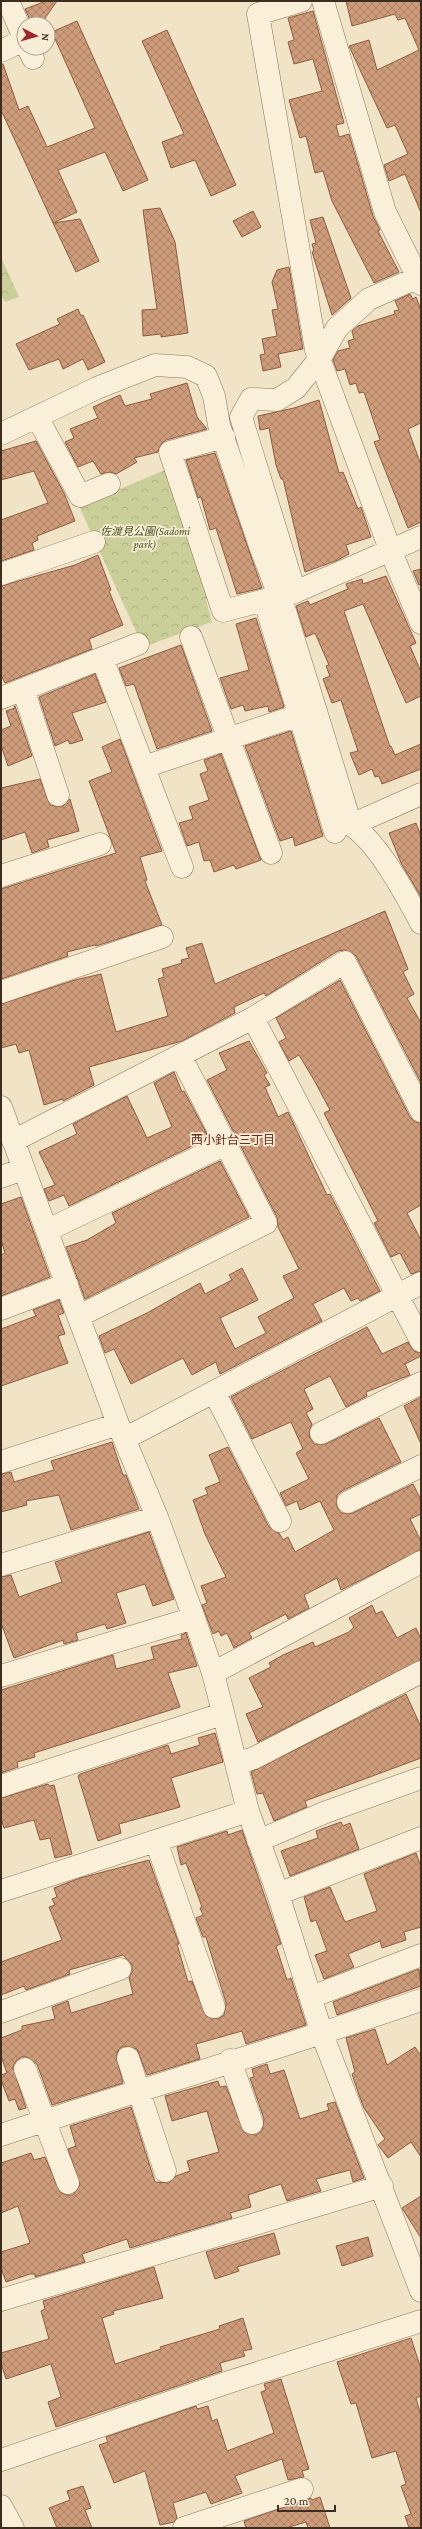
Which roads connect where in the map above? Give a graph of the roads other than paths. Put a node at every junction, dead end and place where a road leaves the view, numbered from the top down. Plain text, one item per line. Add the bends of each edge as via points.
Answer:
1 (8, 1) edge
2 (301, 1) edge
3 (323, 1) edge
4 (16, 20) edge
5 (16, 48) edge
6 (1, 51) edge
7 (420, 279) edge
8 (320, 358) junction
9 (37, 417) junction
10 (1, 434) edge
11 (224, 438) junction
12 (109, 484) dead end
13 (421, 537) edge
14 (94, 542) dead end
15 (391, 552) junction
16 (1, 574) edge
17 (281, 602) junction
18 (421, 623) edge
19 (191, 637) dead end
20 (138, 644) dead end
21 (102, 658) junction
22 (24, 689) junction
23 (1, 698) edge
24 (299, 715) junction
25 (230, 738) junction
26 (144, 767) junction
27 (421, 794) edge
28 (58, 795) dead end
29 (343, 829) junction
30 (100, 844) dead end
31 (270, 853) dead end
32 (182, 867) dead end
33 (1, 876) edge
34 (421, 923) edge
35 (162, 937) dead end
36 (1, 992) edge
37 (253, 1018) junction
38 (180, 1055) junction
39 (1, 1107) edge
40 (421, 1111) edge
41 (13, 1141) junction
42 (226, 1144) junction
43 (23, 1169) junction
44 (1, 1177) edge
45 (48, 1230) junction
46 (67, 1284) junction
47 (421, 1284) edge
48 (399, 1295) junction
49 (1, 1309) edge
50 (79, 1316) junction
51 (421, 1342) edge
52 (421, 1383) edge
53 (214, 1392) junction
54 (121, 1431) junction
55 (321, 1433) dead end
56 (1, 1462) edge
57 (421, 1466) edge
58 (348, 1502) dead end
59 (157, 1517) junction
60 (280, 1521) dead end
61 (421, 1562) edge
62 (1, 1565) edge
63 (194, 1618) junction
64 (421, 1672) edge
65 (213, 1673) junction
66 (1, 1676) edge
67 (222, 1714) junction
68 (238, 1763) junction
69 (421, 1778) edge
70 (1, 1786) edge
71 (248, 1811) junction
72 (421, 1838) edge
73 (156, 1841) junction
74 (258, 1841) junction
75 (1, 1891) edge
76 (278, 1894) junction
77 (421, 1955) edge
78 (120, 1969) dead end
79 (311, 1997) junction
80 (421, 2000) edge
81 (214, 2007) dead end
82 (1, 2012) edge
83 (322, 2034) junction
84 (128, 2058) dead end
85 (230, 2060) junction
86 (25, 2069) dead end
87 (139, 2090) junction
88 (45, 2121) junction
89 (252, 2123) dead end
90 (1, 2135) edge
91 (165, 2171) dead end
92 (68, 2183) dead end
93 (382, 2186) junction
94 (419, 2279) edge
95 (1, 2300) edge
96 (421, 2321) edge
97 (1, 2460) edge
98 (302, 2489) dead end
99 (1, 2506) edge
100 (12, 2528) edge
101 (184, 2528) edge

1 - 4 street
2 - 8 street via 258,14 316,350
3 - 7 street via 385,212
5 - 6 street
7 - 8 street via 370,299 337,328
8 - 15 street
8 - 17 street via 296,388 277,400 251,399 241,417
9 - 10 street
9 - 11 street via 97,388 155,365 187,367 206,376 214,396
9 - 12 street via 80,496
11 - 17 street
11 - 17 street via 170,452 223,611
13 - 15 street
14 - 16 street
15 - 17 street
15 - 18 street
17 - 24 street
17 - 29 street
19 - 25 street
20 - 21 street
21 - 22 street
21 - 26 street
22 - 23 street
22 - 28 street
24 - 25 street
24 - 29 street
25 - 26 street
25 - 31 street
26 - 32 street
27 - 29 street
29 - 34 street via 363,833 406,895
30 - 33 street
35 - 36 street
37 - 38 street
37 - 40 street via 345,962
37 - 48 street
38 - 41 street
38 - 42 street
39 - 41 street
41 - 43 street
42 - 45 street
42 - 50 street via 266,1223
43 - 44 street
43 - 45 street
45 - 46 street
46 - 49 street
46 - 50 street
47 - 48 street
48 - 51 street
48 - 53 street
50 - 54 street
52 - 55 street
53 - 54 street
53 - 60 street
54 - 56 street
54 - 59 street
57 - 58 street
59 - 62 street
59 - 63 street
61 - 65 street
63 - 65 street
63 - 66 street
64 - 68 street via 254,1758
65 - 67 street
67 - 68 street
67 - 70 street
68 - 71 street
69 - 74 street via 326,1812
71 - 73 street
71 - 74 street
72 - 76 street
73 - 75 street
73 - 81 street
74 - 76 street
76 - 79 street
77 - 79 street
78 - 82 street
79 - 83 street
80 - 83 street
83 - 85 street
83 - 93 street
84 - 87 street
85 - 87 street
85 - 89 street
86 - 88 street
87 - 88 street
87 - 91 street
88 - 90 street
88 - 92 street
93 - 94 street
93 - 95 street
96 - 97 street via 229,2382
98 - 101 street
99 - 100 street

